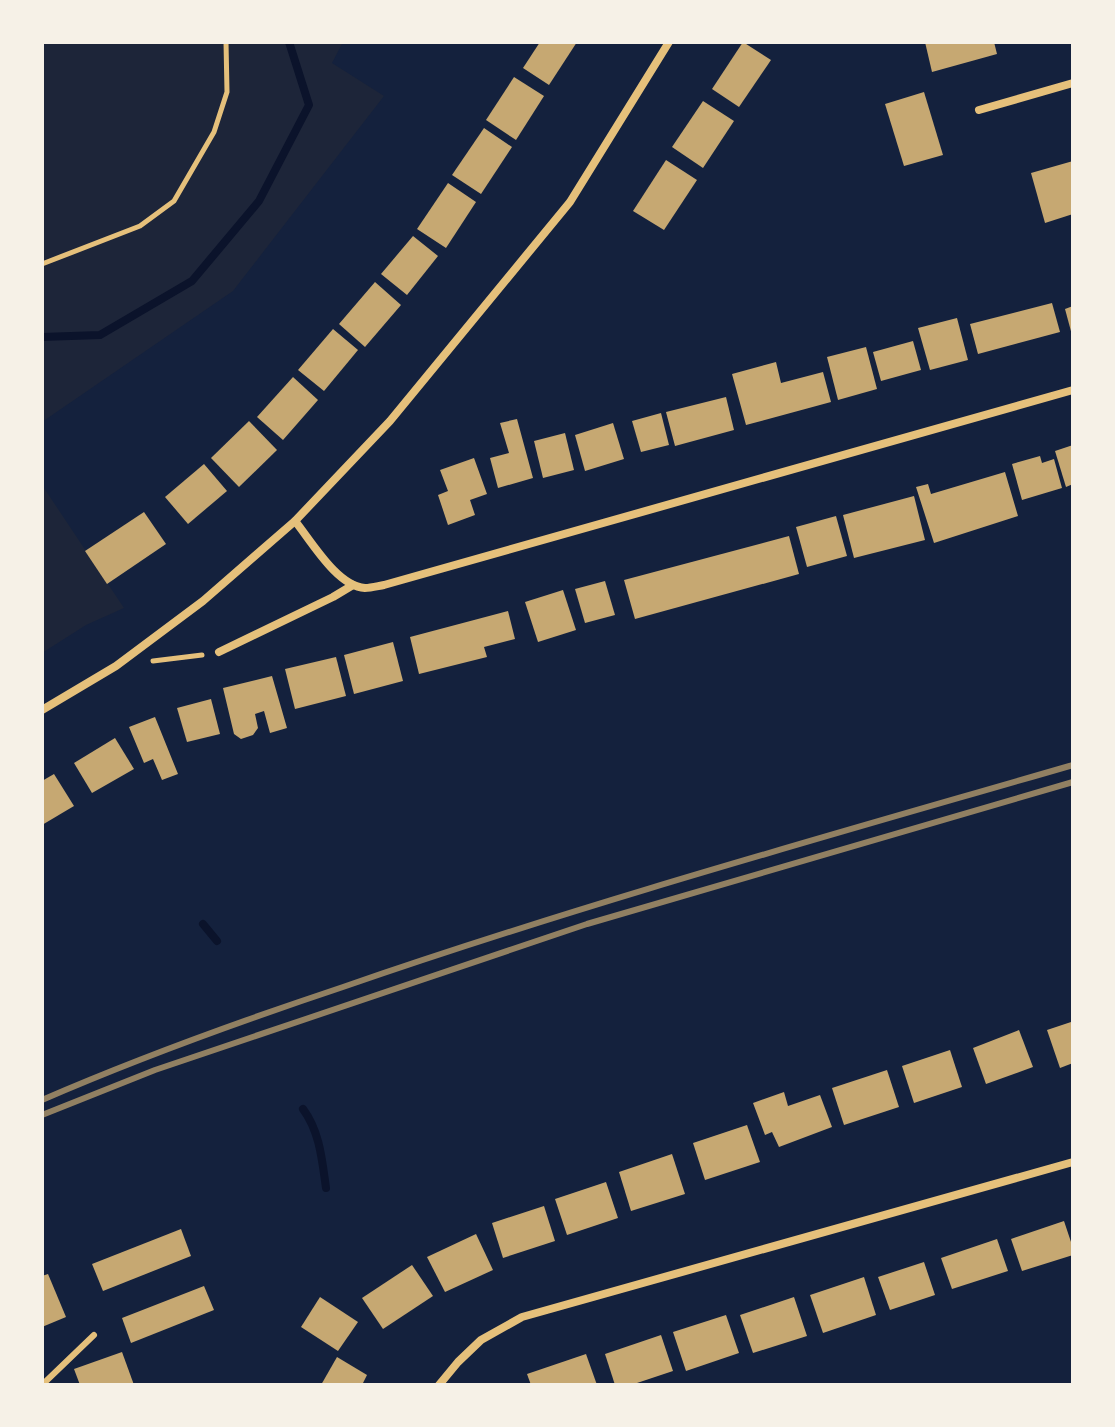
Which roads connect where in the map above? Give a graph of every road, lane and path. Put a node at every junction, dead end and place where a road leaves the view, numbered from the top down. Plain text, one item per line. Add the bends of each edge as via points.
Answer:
1 (226, 42) edge
2 (669, 42) edge
3 (1073, 83) edge
4 (979, 110) dead end
5 (42, 264) edge
6 (1073, 390) edge
7 (295, 521) junction
8 (353, 585) junction
9 (219, 652) joint
10 (116, 666) junction
11 (42, 710) edge
12 (1073, 1162) edge
13 (94, 1335) dead end
14 (42, 1385) edge
15 (439, 1385) edge

1 - 5 path via 227,92 219,119 174,201 140,226
2 - 7 street via 570,202 390,421
3 - 4 street
6 - 8 street via 384,585
7 - 8 street via 339,577
7 - 10 street via 203,601
8 - 9 street
9 - 10 path
10 - 11 street
12 - 15 street via 522,1317 481,1340
13 - 14 lane

